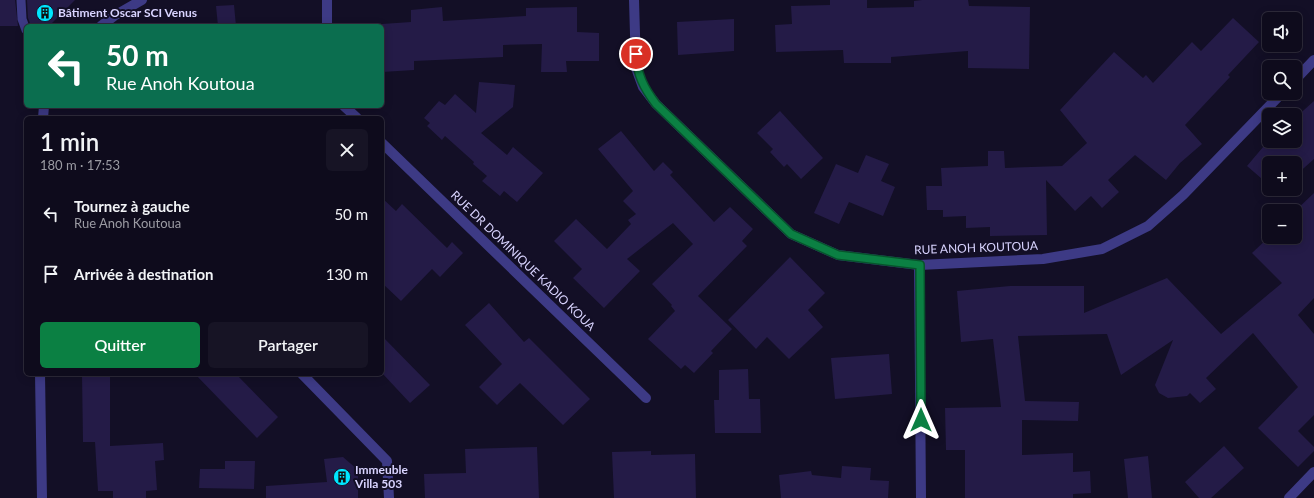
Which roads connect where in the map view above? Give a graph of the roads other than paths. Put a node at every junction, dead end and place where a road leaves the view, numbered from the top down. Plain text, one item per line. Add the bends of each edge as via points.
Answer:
1 (21, 0) edge
2 (142, 0) edge
3 (327, 0) edge
4 (634, 0) edge
5 (24, 24) edge
6 (104, 24) edge
7 (327, 24) edge
8 (1314, 60) edge
9 (1302, 73) edge
10 (1275, 100) edge
11 (346, 108) edge
12 (355, 116) edge
13 (384, 145) edge
14 (920, 265) junction
15 (40, 376) edge
16 (304, 376) edge
17 (646, 398) dead end
18 (1314, 472) edge
19 (42, 498) edge
20 (389, 498) edge
21 (922, 498) edge
22 (1288, 498) edge

1 - 5 lane
2 - 6 street
3 - 7 street
4 - 14 street, RUE ANOH KOUTOUA via 636,68 643,87 656,104 791,234 838,255
8 - 9 street
10 - 14 street, RUE ANOH KOUTOUA via 1183,195 1148,226 1102,249 1043,259
11 - 12 street
13 - 17 street, RUE DR DOMINIQUE KADIO KOUA
14 - 21 street
15 - 19 street
16 - 20 street via 387,462
18 - 22 street

